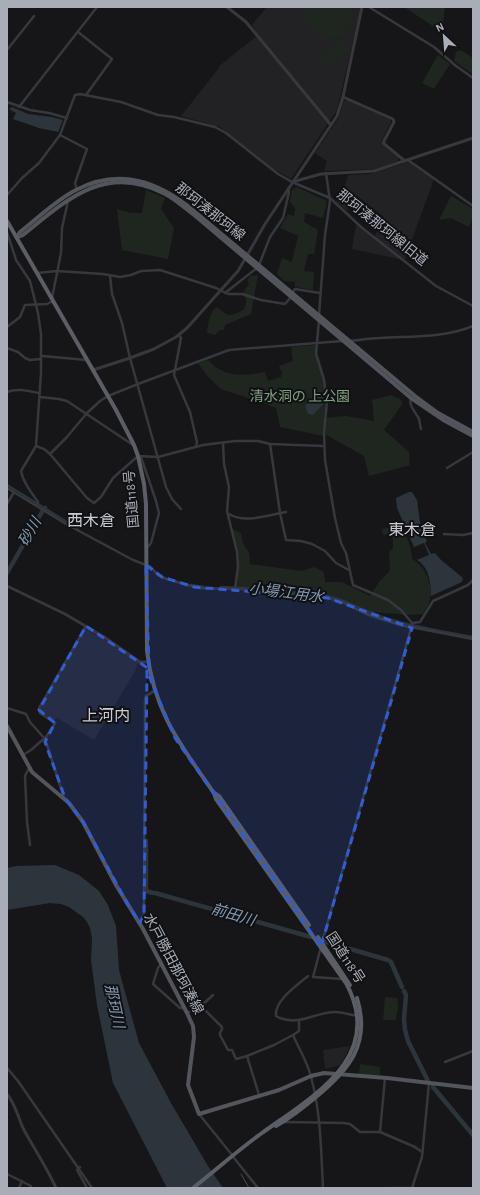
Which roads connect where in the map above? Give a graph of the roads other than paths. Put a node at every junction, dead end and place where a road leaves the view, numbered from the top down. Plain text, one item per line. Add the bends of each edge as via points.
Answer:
1 (97, 7) edge
2 (227, 7) edge
3 (362, 7) edge
4 (369, 7) edge
5 (34, 16) dead end
6 (78, 32) junction
7 (7, 50) edge
8 (473, 78) edge
9 (86, 95) junction
10 (343, 97) junction
11 (7, 102) edge
12 (19, 106) junction
13 (67, 118) junction
14 (331, 125) junction
15 (60, 135) junction
16 (473, 138) edge
17 (407, 161) junction
18 (326, 173) junction
19 (292, 182) junction
20 (288, 189) junction
21 (77, 190) junction
22 (7, 195) edge
23 (330, 198) junction
24 (68, 200) junction
25 (473, 206) edge
26 (7, 223) edge
27 (13, 232) junction
28 (7, 233) edge
29 (17, 237) junction
30 (247, 257) junction
31 (258, 266) junction
32 (58, 271) junction
33 (37, 273) junction
34 (110, 276) junction
35 (221, 291) junction
36 (225, 293) junction
37 (320, 293) junction
38 (291, 294) junction
39 (52, 300) junction
40 (36, 304) junction
41 (473, 306) edge
42 (319, 317) junction
43 (473, 326) edge
44 (7, 327) edge
45 (179, 335) junction
46 (343, 341) junction
47 (349, 341) junction
48 (316, 343) junction
49 (7, 348) edge
50 (41, 358) junction
51 (130, 358) junction
52 (87, 360) junction
53 (93, 370) junction
54 (174, 372) junction
55 (138, 384) junction
56 (7, 392) edge
57 (40, 393) junction
58 (108, 396) junction
59 (40, 397) junction
60 (411, 398) junction
61 (87, 413) junction
62 (421, 429) dead end
63 (473, 432) edge
64 (473, 436) edge
65 (223, 443) junction
66 (270, 444) junction
67 (134, 445) junction
68 (36, 446) junction
69 (324, 446) junction
70 (196, 447) junction
71 (473, 452) edge
72 (50, 454) junction
73 (139, 456) junction
74 (158, 457) junction
75 (447, 468) dead end
76 (7, 488) edge
77 (14, 492) junction
78 (7, 504) edge
79 (37, 504) junction
80 (181, 509) dead end
81 (286, 512) dead end
82 (228, 513) junction
83 (280, 513) junction
84 (473, 533) edge
85 (444, 534) dead end
86 (146, 549) junction
87 (146, 565) junction
88 (350, 570) junction
89 (473, 580) edge
90 (7, 586) edge
91 (235, 588) junction
92 (86, 626) junction
93 (412, 626) junction
94 (473, 639) edge
95 (148, 662) junction
96 (154, 691) junction
97 (145, 702) joint
98 (7, 708) edge
99 (7, 726) edge
100 (45, 739) junction
101 (22, 755) junction
102 (29, 768) junction
103 (65, 798) junction
104 (30, 845) dead end
105 (140, 923) junction
106 (322, 945) junction
107 (161, 964) junction
108 (308, 976) dead end
109 (345, 979) junction
110 (213, 995) dead end
111 (201, 1006) junction
112 (184, 1008) junction
113 (187, 1014) junction
114 (359, 1016) junction
115 (299, 1020) junction
116 (292, 1035) junction
117 (473, 1051) edge
118 (247, 1056) junction
119 (445, 1062) dead end
120 (7, 1068) edge
121 (339, 1074) junction
122 (311, 1076) junction
123 (385, 1078) junction
124 (429, 1083) junction
125 (473, 1088) edge
126 (7, 1094) edge
127 (315, 1095) junction
128 (259, 1096) junction
129 (199, 1114) junction
130 (282, 1121) junction
131 (320, 1123) junction
132 (380, 1132) junction
133 (422, 1152) junction
134 (233, 1156) junction
135 (79, 1167) junction
136 (7, 1174) edge
137 (22, 1181) junction
138 (19, 1188) edge
139 (30, 1188) edge
140 (56, 1188) edge
141 (87, 1188) edge
142 (92, 1188) edge
143 (193, 1188) edge
144 (258, 1188) edge
145 (323, 1188) edge
146 (391, 1188) edge
147 (413, 1188) edge

1 - 6 street
2 - 14 street via 246,22
3 - 10 street
4 - 8 street via 434,47
5 - 7 street
6 - 9 street via 112,59
6 - 12 street
9 - 13 street via 75,95
9 - 19 street, 那珂湊那珂線旧道 via 215,127 274,172
10 - 14 street
10 - 17 street via 393,119 394,122 383,143
11 - 12 street
12 - 13 street
13 - 15 street
14 - 19 street
15 - 21 street via 88,149 75,183
15 - 22 street via 39,163
16 - 17 street
17 - 18 street via 370,172
17 - 25 street
18 - 19 street
18 - 23 street
19 - 20 street
19 - 23 street, 那珂湊那珂線旧道
20 - 30 street
20 - 31 street via 283,218 270,237
21 - 29 main road, 那珂湊那珂線 via 20,232
21 - 30 main road, 那珂湊那珂線 via 97,182 121,180 139,181 156,186 182,201
23 - 37 street
23 - 41 street, 那珂湊那珂線旧道 via 361,227 436,286
24 - 29 main road, 那珂湊那珂線
24 - 30 main road, 那珂湊那珂線 via 85,190 105,184 124,183 148,187 175,200
24 - 32 street via 62,228
26 - 27 highway, 国道118号
27 - 28 street
27 - 29 highway, 国道118号
28 - 40 street via 16,260 30,281
29 - 33 highway, 国道118号
30 - 31 main road, 那珂湊那珂線
30 - 35 street
31 - 36 street
31 - 38 main road, 那珂湊那珂線
32 - 33 street
32 - 34 street
32 - 39 street
33 - 39 highway, 国道118号
34 - 35 street via 124,277 141,271 160,270
34 - 51 street via 112,294
35 - 36 street
35 - 45 street
36 - 38 street via 242,294 285,304
37 - 38 street via 295,289
37 - 42 street
38 - 42 main road, 那珂湊那珂線
39 - 40 street via 47,304
39 - 52 highway, 国道118号
40 - 44 street via 25,305 20,317
40 - 50 street via 40,325
42 - 46 main road, 那珂湊那珂線
42 - 47 main road, 那珂湊那珂線
42 - 48 street
43 - 47 street via 460,331 410,338
45 - 51 street via 154,349
45 - 54 street
46 - 47 street
46 - 48 street
46 - 60 main road, 那珂湊那珂線
47 - 63 main road, 那珂湊那珂線 via 419,400
48 - 54 street via 229,350
48 - 69 street via 316,354 327,397
49 - 50 street via 30,360
50 - 52 street
50 - 57 street
51 - 53 street
51 - 55 street
52 - 53 highway, 国道118号
53 - 58 highway, 国道118号
54 - 55 street
54 - 70 street via 190,412
55 - 58 street
55 - 74 street
56 - 57 street via 25,390
57 - 59 street
58 - 61 street
58 - 67 highway, 国道118号
59 - 61 street via 64,399
59 - 68 street
60 - 62 street via 410,404 419,419
60 - 64 main road, 那珂湊那珂線
61 - 67 street
61 - 72 street
65 - 66 street via 254,441
65 - 70 street
65 - 82 street via 229,487
66 - 69 street
66 - 83 street
67 - 73 highway, 国道118号
68 - 72 street
68 - 79 street via 21,471
69 - 88 street via 333,513
70 - 74 street
71 - 75 street
72 - 73 street via 94,503 113,478
73 - 74 street
73 - 86 highway, 国道118号 via 146,504
73 - 86 street via 159,513 151,543
74 - 80 street via 168,493
76 - 77 street
77 - 78 street
77 - 79 street
79 - 87 street via 105,546
81 - 83 street
82 - 83 street via 238,518 259,518
82 - 91 street via 237,552
83 - 88 street via 286,540 312,544 325,551 336,563
84 - 85 street
86 - 87 highway, 国道118号
87 - 91 street via 162,577 194,587
87 - 95 highway, 国道118号
88 - 93 street via 353,585 388,600 401,610
89 - 93 street via 468,585 433,601 420,622
90 - 92 street via 47,604
91 - 93 street via 328,598 369,615
92 - 95 street via 140,662
92 - 100 street via 39,708 40,713 55,723
93 - 94 street
93 - 106 street
95 - 96 highway, 国道118号
96 - 97 street via 146,696
96 - 106 highway, 国道118号 via 175,738
97 - 105 street via 144,914
98 - 100 street via 26,714
99 - 101 main road, 水戸勝田那珂湊線
100 - 101 street
100 - 103 street
101 - 102 main road, 水戸勝田那珂湊線
102 - 103 main road, 水戸勝田那珂湊線
102 - 104 street via 25,776
103 - 105 main road, 水戸勝田那珂湊線 via 83,822 108,871
105 - 107 main road, 水戸勝田那珂湊線
106 - 109 highway, 国道118号
106 - 109 street via 313,977
107 - 112 main road, 水戸勝田那珂湊線
107 - 112 street via 153,984 180,1008
108 - 115 street via 288,992 276,1012 276,1016 282,1020
109 - 114 highway, 国道118号
110 - 111 street
111 - 113 street
111 - 118 street via 222,1027 220,1035 236,1059
112 - 113 main road, 水戸勝田那珂湊線
113 - 129 main road, 水戸勝田那珂湊線 via 194,1036 188,1085
114 - 115 street via 334,1012
114 - 121 highway, 国道118号 via 354,1043
115 - 116 street via 299,1031
116 - 118 street
116 - 122 street
117 - 119 street
118 - 128 street
120 - 135 street
121 - 122 main road via 324,1073
121 - 123 main road
121 - 127 highway, 国道118号
122 - 127 street
122 - 128 main road via 286,1088
123 - 124 main road
123 - 132 street
124 - 125 main road
124 - 133 street
126 - 140 street via 13,1101 24,1129
127 - 130 highway, 国道118号
127 - 131 street
128 - 129 main road
129 - 134 street
130 - 131 street
130 - 134 highway, 国道118号
131 - 132 street via 344,1123 350,1124 360,1132
131 - 145 street
132 - 133 street
133 - 147 street
134 - 143 highway, 国道118号
134 - 144 street
135 - 141 street via 77,1170
135 - 142 street
136 - 137 street
137 - 138 street
137 - 139 street via 31,1186
146 - 147 street

